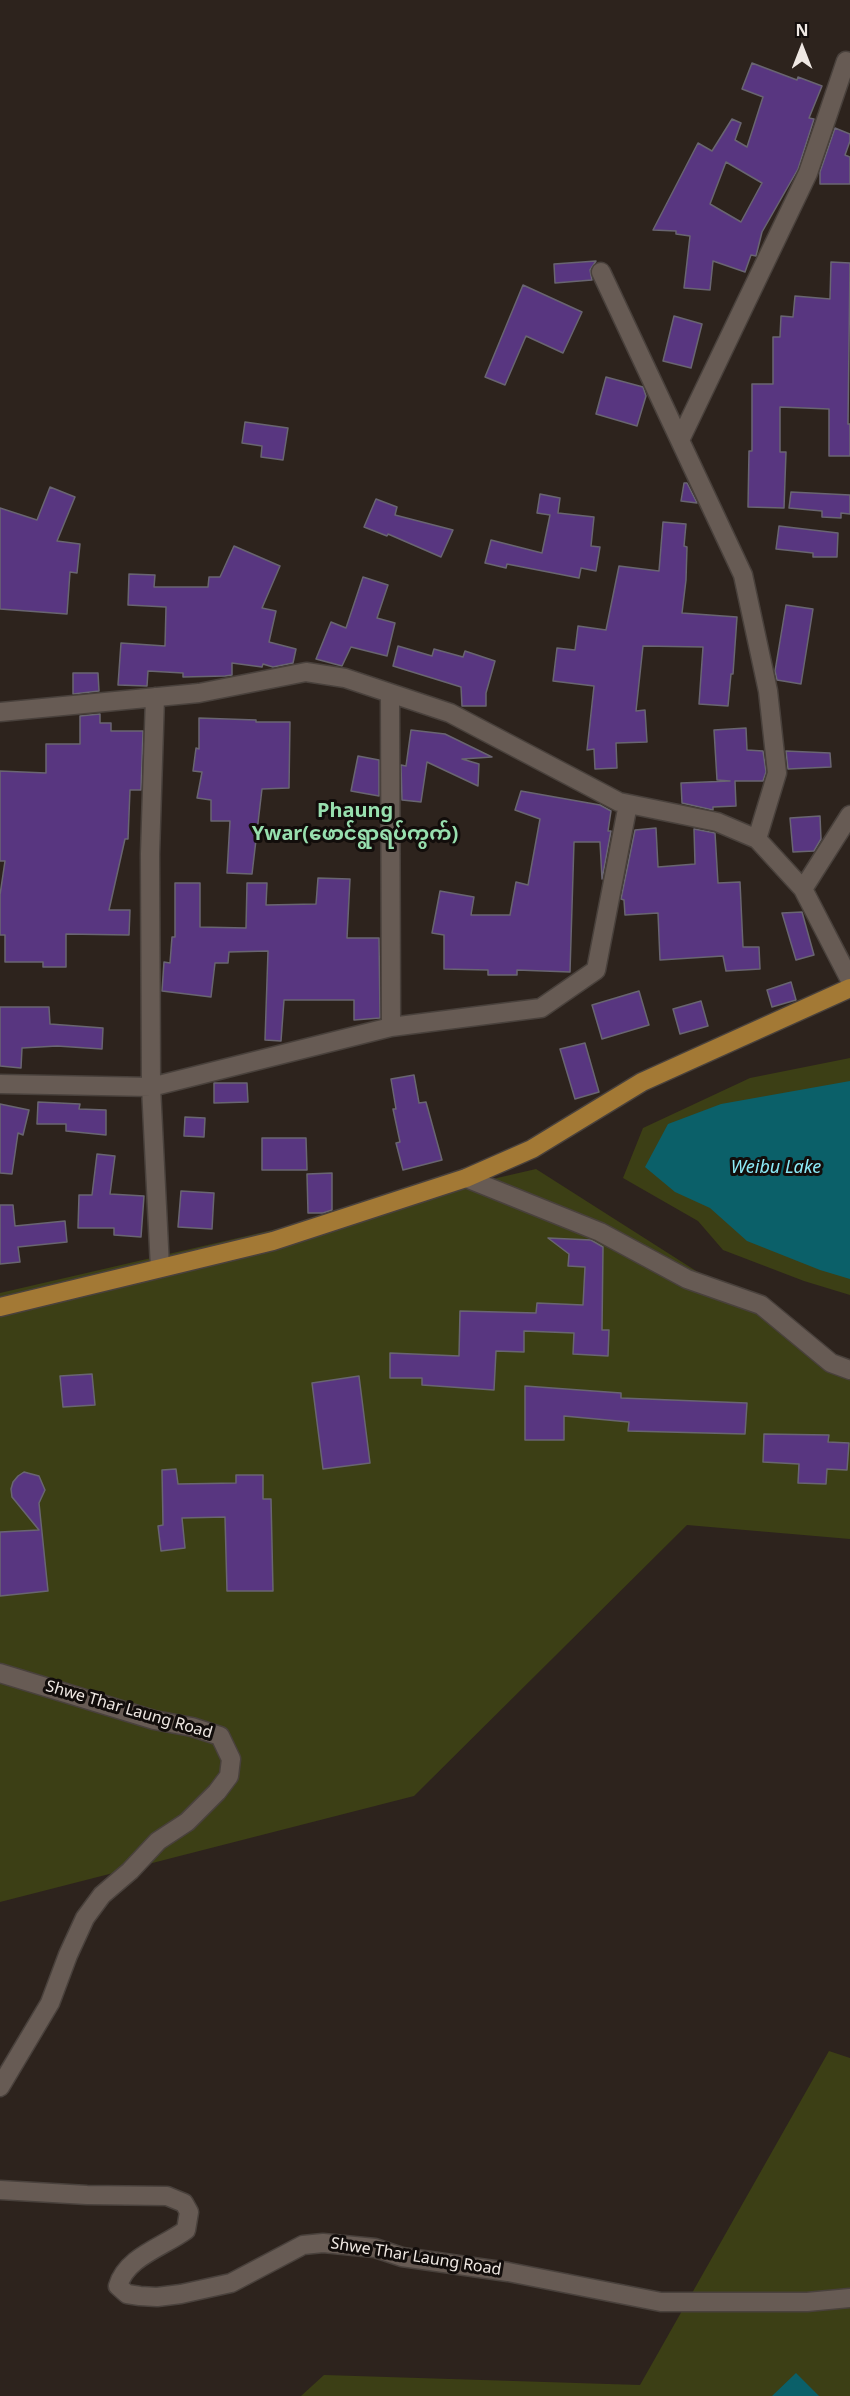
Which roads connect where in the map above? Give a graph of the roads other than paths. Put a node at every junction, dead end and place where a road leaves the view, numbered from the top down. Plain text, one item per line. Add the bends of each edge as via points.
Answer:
1 (846, 61) dead end
2 (601, 272) dead end
3 (680, 440) junction
4 (390, 693) junction
5 (155, 697) junction
6 (0, 712) edge
7 (628, 804) junction
8 (850, 815) edge
9 (757, 839) junction
10 (803, 889) junction
11 (850, 980) edge
12 (850, 988) edge
13 (391, 1027) junction
14 (0, 1084) edge
15 (151, 1087) junction
16 (466, 1178) junction
17 (160, 1268) junction
18 (0, 1307) edge
19 (850, 1370) edge
20 (0, 1673) edge
21 (0, 2087) edge
22 (0, 2190) edge
23 (850, 2298) edge

1 - 3 street via 808,173
2 - 3 street
3 - 9 street via 743,575 768,691 777,774
4 - 5 street via 345,678 306,672 199,693
4 - 7 street via 450,713
4 - 13 street
5 - 6 street
5 - 15 street via 150,854
7 - 9 street via 717,822
7 - 13 street via 596,970 541,1008
8 - 10 street
9 - 10 street
10 - 11 street
12 - 16 main road via 642,1082 532,1149
13 - 15 street
14 - 15 street
15 - 17 street
16 - 17 main road via 273,1241
16 - 19 street via 600,1232 687,1279 761,1305 831,1363
17 - 18 main road
20 - 21 street, Shwe Thar Laung Road via 220,1736 231,1759 229,1776 217,1792 188,1822 158,1841 85,1918 50,2003
22 - 23 street, Shwe Thar Laung Road via 167,2196 184,2203 189,2212 186,2230 121,2274 118,2286 127,2294 140,2296 181,2294 231,2283 303,2245 323,2242 375,2248 402,2257 508,2272 661,2302 807,2302

